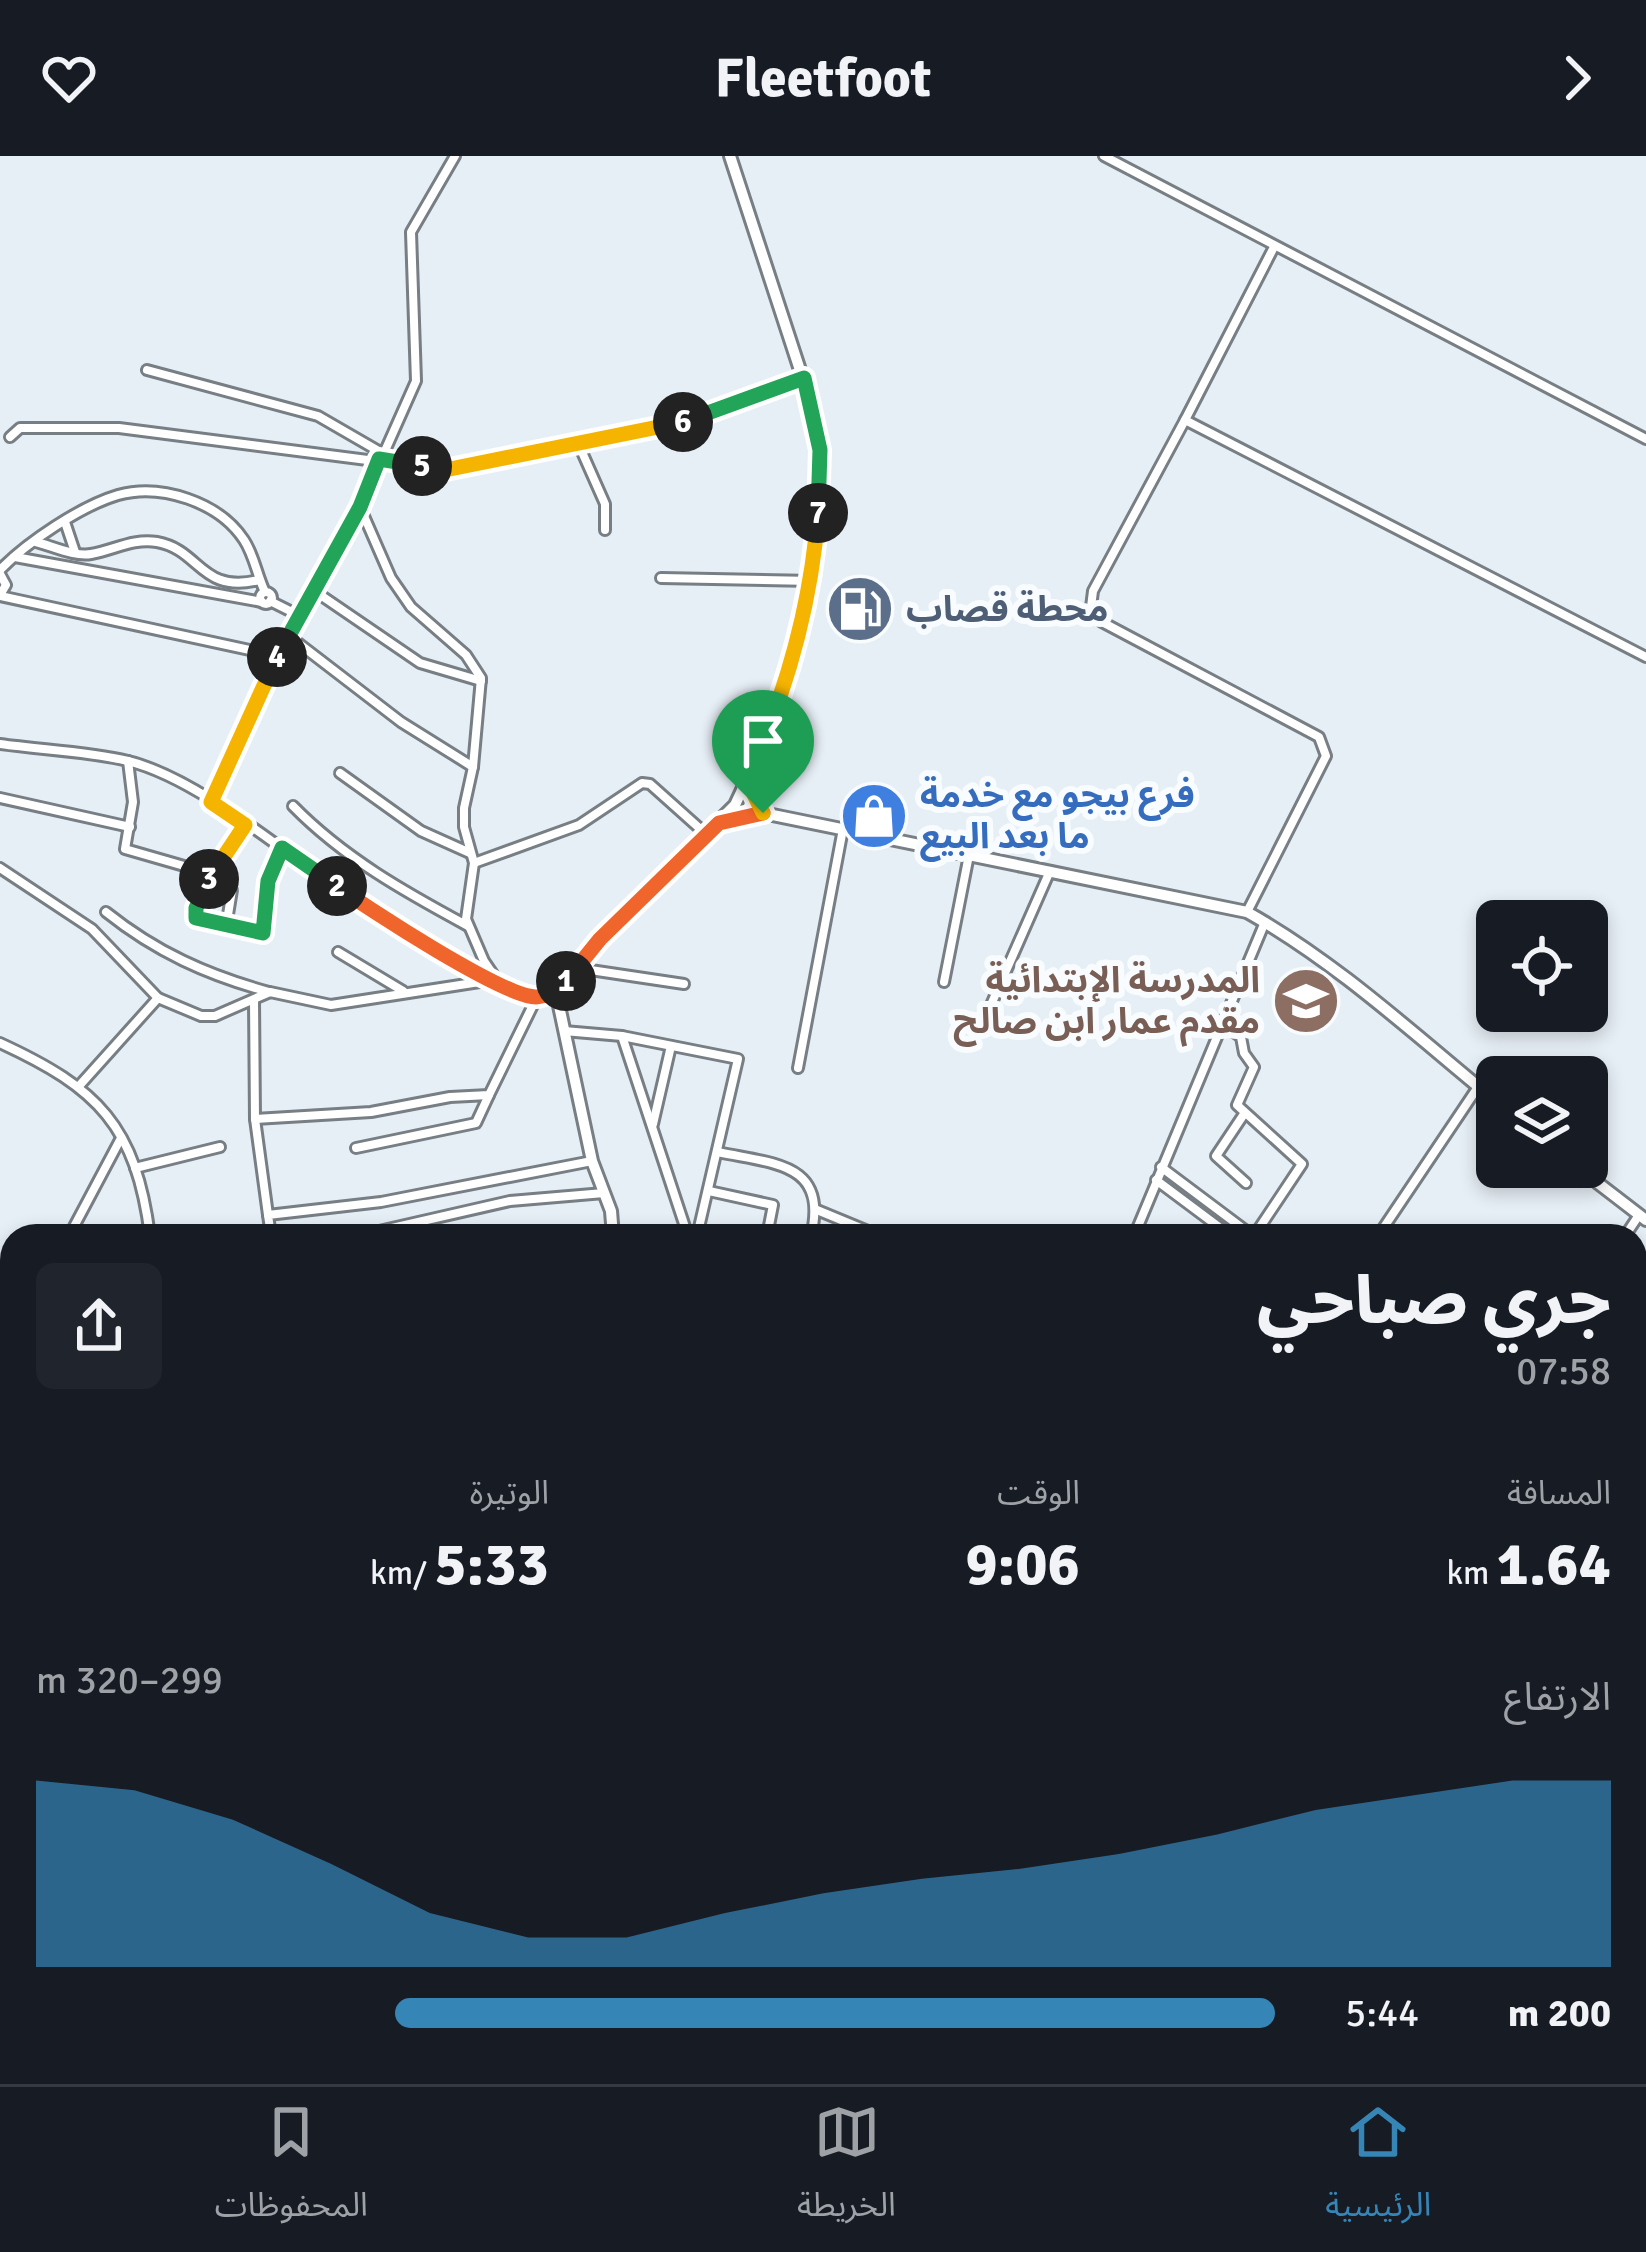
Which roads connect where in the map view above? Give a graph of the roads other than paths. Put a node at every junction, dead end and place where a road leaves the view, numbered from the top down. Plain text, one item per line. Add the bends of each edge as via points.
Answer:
1 (455, 156) edge
2 (730, 156) edge
3 (1104, 156) edge
4 (1274, 247) junction
5 (147, 370) dead end
6 (804, 378) junction
7 (1185, 420) junction
8 (10, 437) dead end
9 (1646, 439) edge
10 (578, 443) junction
11 (381, 456) junction
12 (360, 507) junction
13 (65, 522) junction
14 (605, 530) dead end
15 (34, 542) junction
16 (75, 552) junction
17 (13, 556) junction
18 (0, 572) edge
19 (661, 578) dead end
20 (260, 580) junction
21 (813, 581) junction
22 (316, 592) junction
23 (0, 595) edge
24 (266, 598) junction
25 (300, 616) junction
26 (289, 636) junction
27 (278, 656) junction
28 (1646, 657) edge
29 (481, 681) junction
30 (0, 745) edge
31 (128, 761) junction
32 (473, 767) junction
33 (340, 772) dead end
34 (747, 780) junction
35 (0, 798) edge
36 (211, 802) junction
37 (293, 806) dead end
38 (763, 813) junction
39 (719, 823) junction
40 (245, 825) junction
41 (130, 827) junction
42 (843, 829) junction
43 (707, 835) junction
44 (282, 848) junction
45 (970, 854) junction
46 (472, 858) junction
47 (0, 868) edge
48 (1050, 871) junction
49 (212, 874) junction
50 (232, 890) dead end
51 (106, 912) dead end
52 (1247, 912) junction
53 (1264, 922) junction
54 (470, 926) junction
55 (226, 927) junction
56 (338, 952) dead end
57 (576, 968) junction
58 (486, 981) junction
59 (944, 982) dead end
60 (684, 984) dead end
61 (501, 986) junction
62 (563, 988) junction
63 (270, 992) junction
64 (404, 992) junction
65 (537, 997) junction
66 (158, 998) junction
67 (254, 1000) junction
68 (990, 1007) dead end
69 (1222, 1024) junction
70 (562, 1031) junction
71 (622, 1036) junction
72 (0, 1043) edge
73 (670, 1046) junction
74 (798, 1068) dead end
75 (1476, 1085) edge
76 (79, 1086) junction
77 (1476, 1090) edge
78 (489, 1095) junction
79 (1244, 1114) junction
80 (256, 1119) junction
81 (653, 1125) junction
82 (122, 1136) junction
83 (220, 1148) dead end
84 (356, 1148) dead end
85 (718, 1152) junction
86 (592, 1161) junction
87 (1161, 1167) junction
88 (135, 1168) junction
89 (1156, 1180) junction
90 (1246, 1183) dead end
91 (1604, 1188) edge
92 (709, 1191) junction
93 (604, 1193) junction
94 (818, 1210) junction
95 (268, 1215) junction
96 (1642, 1218) edge
97 (75, 1224) edge
98 (147, 1224) edge
99 (269, 1224) edge
100 (407, 1224) edge
101 (612, 1224) edge
102 (684, 1224) edge
103 (701, 1224) edge
104 (769, 1224) edge
105 (814, 1224) edge
106 (851, 1224) edge
107 (1139, 1224) edge
108 (1215, 1224) edge
109 (1237, 1224) edge
110 (1261, 1224) edge
111 (1386, 1224) edge

1 - 11 street via 411,232 416,381
2 - 6 main road
3 - 4 street
4 - 7 street
4 - 9 street
5 - 11 street via 318,416
6 - 10 street via 697,419
6 - 21 main road via 820,450
7 - 28 street
7 - 52 street via 1091,608 1102,622 1319,737 1326,756
8 - 11 street via 44,426 119,428
10 - 11 street via 445,470
10 - 14 street via 605,504
11 - 12 street
12 - 22 street
12 - 29 street via 411,608 466,655
13 - 15 street
13 - 16 street
13 - 20 street via 116,495 196,501 245,541
15 - 16 street
15 - 17 street
16 - 20 street via 160,542 214,579
17 - 18 street
17 - 24 street
18 - 23 street
19 - 21 street
20 - 24 street
21 - 34 main road
22 - 25 street
22 - 29 street via 419,663
23 - 27 street
24 - 25 street
25 - 26 street
26 - 27 street
26 - 32 street
27 - 36 street
29 - 32 street
30 - 31 street
31 - 36 street
31 - 41 street
32 - 46 street via 464,808
33 - 46 street
34 - 38 main road
34 - 39 main road
35 - 41 street
36 - 40 street
37 - 54 street via 400,890
38 - 39 main road
38 - 42 main road
39 - 43 main road
40 - 44 street
40 - 49 street
41 - 49 street via 128,851
42 - 45 main road
42 - 74 street
43 - 46 street via 642,783 579,825
43 - 57 main road
44 - 55 street via 268,881 263,933
44 - 58 street
45 - 48 main road
45 - 59 street
46 - 54 street
47 - 66 street via 92,929
48 - 52 main road
48 - 68 street
49 - 55 street via 196,918
50 - 55 street
51 - 63 street via 190,966
52 - 53 main road
53 - 69 street
53 - 75 main road
54 - 61 street
56 - 64 street
57 - 60 street
57 - 62 main road
58 - 61 street
58 - 64 street
61 - 65 street
62 - 65 street
62 - 70 main road
63 - 64 street via 331,1005
63 - 67 street
65 - 78 street
66 - 67 street via 201,1016
66 - 76 street
67 - 80 street
69 - 79 street via 1241,1037 1254,1066 1237,1105
69 - 87 street
70 - 71 street
70 - 86 main road
71 - 73 street
71 - 81 street
72 - 76 street
73 - 81 street
73 - 85 street via 738,1059
76 - 82 street
77 - 111 street
78 - 80 street
78 - 84 street via 476,1123
79 - 90 street via 1216,1156
79 - 110 street via 1303,1164
80 - 95 street
81 - 102 street
82 - 88 street
82 - 97 street
83 - 88 street
85 - 92 street
85 - 94 street via 791,1168 813,1189
86 - 93 main road
86 - 95 street
87 - 89 street
87 - 109 street
88 - 98 street
89 - 107 street
89 - 108 street
91 - 96 main road
92 - 103 street
92 - 104 street via 773,1205
93 - 100 street via 490,1204
93 - 101 main road
94 - 105 street
94 - 106 street
95 - 99 street

